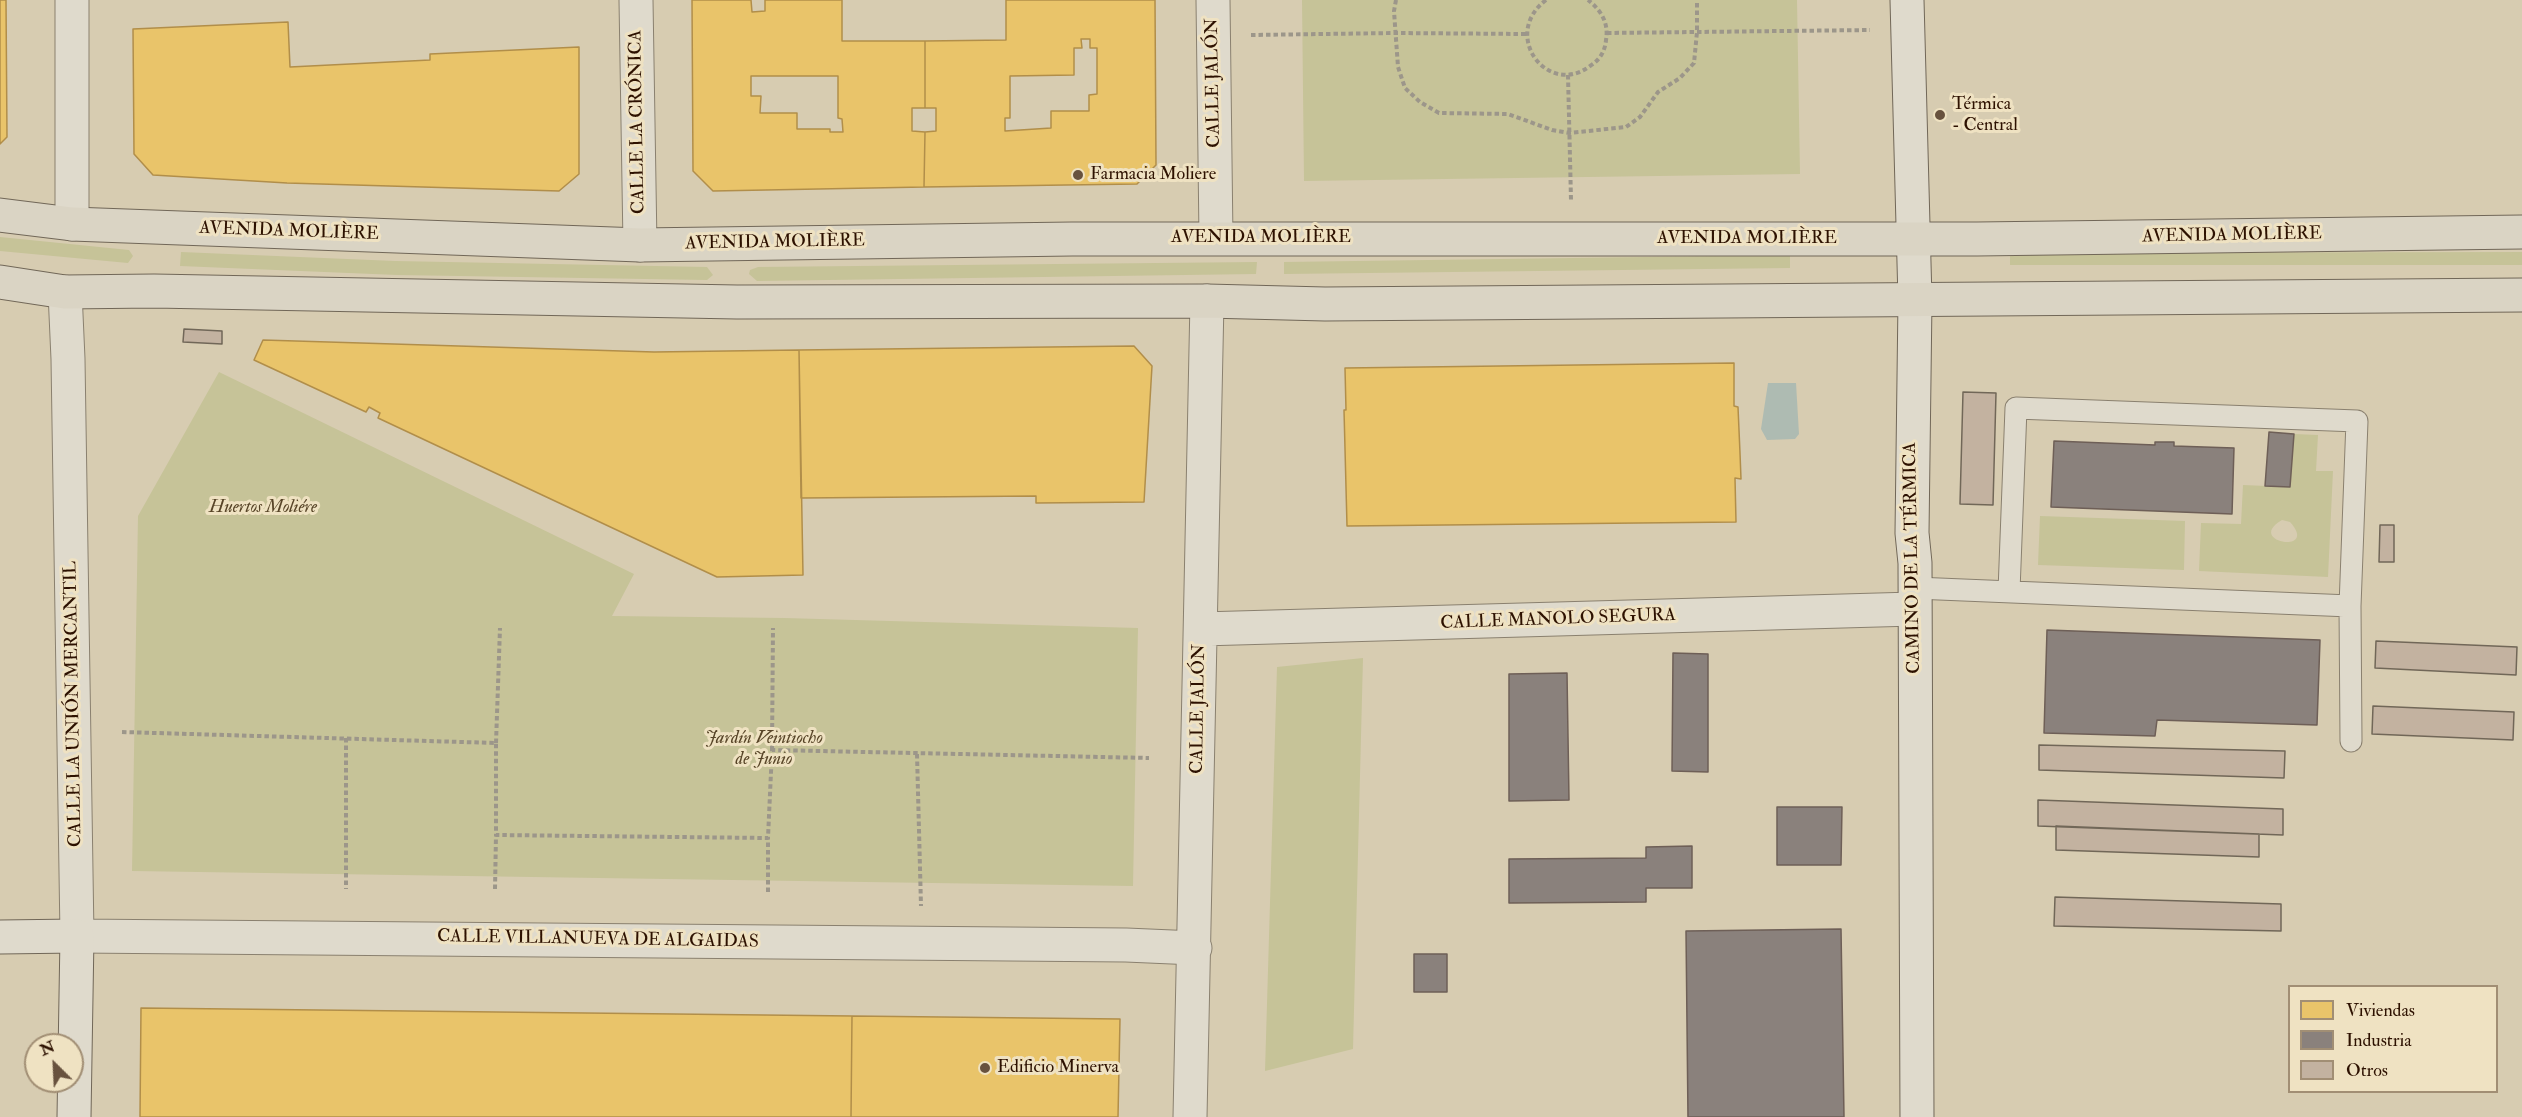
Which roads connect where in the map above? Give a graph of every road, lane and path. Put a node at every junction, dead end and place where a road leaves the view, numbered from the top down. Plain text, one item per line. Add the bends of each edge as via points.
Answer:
1 (72, 0) edge
2 (636, 0) edge
3 (1213, 0) edge
4 (1396, 0) edge
5 (1546, 0) edge
6 (1588, 0) edge
7 (1697, 0) edge
8 (1907, 15) edge
9 (1697, 32) junction
10 (1395, 33) junction
11 (1607, 33) junction
12 (1526, 34) junction
13 (1214, 36) junction
14 (1568, 75) junction
15 (1569, 133) junction
16 (0, 214) edge
17 (72, 224) junction
18 (2522, 232) edge
19 (1914, 237) junction
20 (1216, 238) junction
21 (1574, 239) junction
22 (640, 245) junction
23 (0, 282) edge
24 (65, 292) junction
25 (2522, 295) edge
26 (1915, 300) junction
27 (1207, 301) junction
28 (2009, 591) junction
29 (1915, 598) junction
30 (2350, 606) junction
31 (500, 628) dead end
32 (774, 628) dead end
33 (1201, 629) junction
34 (122, 732) dead end
35 (346, 738) junction
36 (2351, 741) dead end
37 (496, 743) junction
38 (772, 750) junction
39 (917, 754) junction
40 (1149, 758) dead end
41 (496, 835) junction
42 (768, 838) junction
43 (346, 889) dead end
44 (495, 889) dead end
45 (768, 892) dead end
46 (77, 936) junction
47 (0, 937) edge
48 (921, 943) junction
49 (1195, 948) junction
50 (74, 1117) edge
51 (1190, 1117) edge
52 (1917, 1117) edge

1 - 17 street
2 - 22 street, CALLE LA CRÓNICA
3 - 13 street, CALLE JALÓN
4 - 10 path
5 - 12 path via 1535,9
6 - 11 path via 1605,19
7 - 9 path
8 - 9 path
8 - 19 street, CAMINO DE LA TÉRMICA
9 - 11 path
9 - 15 path via 1694,63 1658,92 1640,117 1626,127
10 - 12 path
10 - 13 path
10 - 15 path via 1398,67 1405,88 1439,113 1508,114
11 - 14 path via 1605,49 1596,62 1583,72
12 - 14 path via 1529,50 1538,63 1552,72
13 - 20 street, CALLE JALÓN
14 - 15 path
15 - 21 path
16 - 17 main road, AVENIDA MOLIÈRE
17 - 22 main road, AVENIDA MOLIÈRE
18 - 19 main road, AVENIDA MOLIÈRE
19 - 21 main road, AVENIDA MOLIÈRE
19 - 26 street, CAMINO DE LA TÉRMICA
20 - 21 main road, AVENIDA MOLIÈRE
20 - 22 main road, AVENIDA MOLIÈRE
23 - 24 main road
24 - 27 main road via 737,302
24 - 46 street, CALLE LA UNIÓN MERCANTIL
25 - 26 main road
26 - 27 main road via 1325,304
26 - 29 street, CAMINO DE LA TÉRMICA
27 - 33 street, CALLE JALÓN
28 - 29 lane
28 - 30 lane
28 - 30 lane via 2016,408 2357,421
29 - 33 street, CALLE MANOLO SEGURA
29 - 52 street, CAMINO DE LA TÉRMICA
30 - 36 lane
31 - 37 path
32 - 38 path
33 - 49 street, CALLE JALÓN
34 - 35 path
35 - 37 path
35 - 43 path
37 - 41 path
38 - 39 path
38 - 42 path
39 - 40 path
39 - 48 path
41 - 42 path
41 - 44 path
42 - 45 path
46 - 47 street, CALLE VILLANUEVA DE ALGAIDAS
46 - 48 street, CALLE VILLANUEVA DE ALGAIDAS
46 - 50 street, CALLE LA UNIÓN MERCANTIL
48 - 49 street, CALLE VILLANUEVA DE ALGAIDAS
49 - 51 street, CALLE JALÓN

